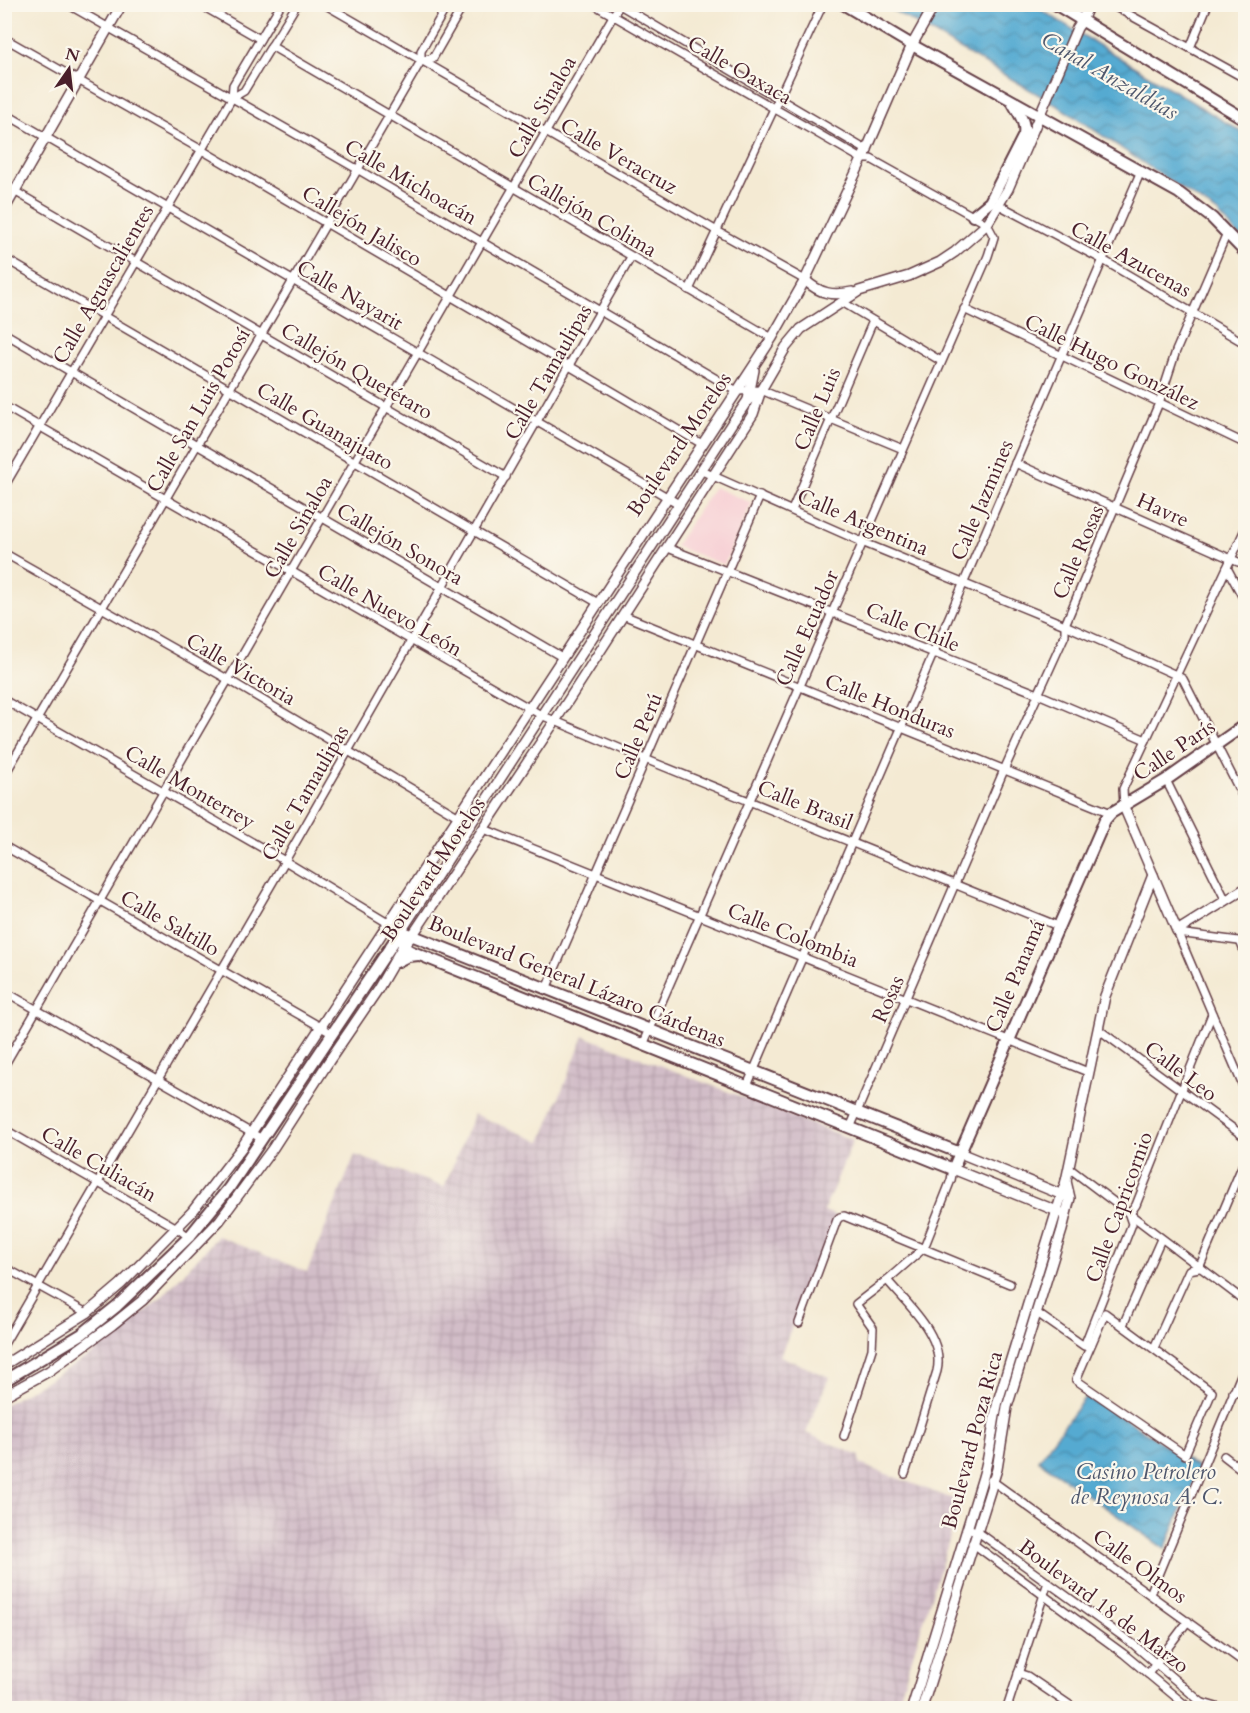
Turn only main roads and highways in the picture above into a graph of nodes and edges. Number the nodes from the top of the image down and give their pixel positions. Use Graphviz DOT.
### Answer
graph roads {
  1 [pos="122,4"];
  2 [pos="843,4"];
  3 [pos="935,4"];
  4 [pos="1055,4"];
  5 [pos="1089,4"];
  6 [pos="1080,25"];
  7 [pos="912,45"];
  8 [pos="1011,100"];
  9 [pos="1040,116"];
  10 [pos="1245,120"];
  11 [pos="4,210"];
  12 [pos="973,216"];
  13 [pos="1245,253"];
  14 [pos="805,280"];
  15 [pos="859,291"];
  16 [pos="755,364"];
  17 [pos="761,390"];
  18 [pos="749,395"];
  19 [pos="1245,724"];
  20 [pos="1124,807"];
  21 [pos="1153,875"];
  22 [pos="1245,888"];
  23 [pos="401,931"];
  24 [pos="412,936"];
  25 [pos="403,946"];
  26 [pos="420,955"];
  27 [pos="394,963"];
  28 [pos="544,989"];
  29 [pos="507,990"];
  30 [pos="319,1054"];
  31 [pos="329,1061"];
  32 [pos="960,1153"];
  33 [pos="952,1169"];
  34 [pos="1065,1197"];
  35 [pos="210,1212"];
  36 [pos="1061,1212"];
  37 [pos="220,1220"];
  38 [pos="134,1291"];
  39 [pos="143,1300"];
  40 [pos="4,1365"];
  41 [pos="4,1381"];
  42 [pos="4,1396"];
  43 [pos="988,1479"];
  44 [pos="912,1708"];
  45 [pos="922,1708"];
  1 -- 11 [label="main road"];
  2 -- 7 [label="main road"];
  3 -- 7 [label="main road, Boulevard Morelos"];
  4 -- 6 [label="main road"];
  5 -- 6 [label="main road, Boulevard Morelos"];
  6 -- 9 [label="main road, Boulevard Morelos"];
  6 -- 10 [label="main road"];
  7 -- 8 [label="main road"];
  7 -- 14 [label="main road, Boulevard Morelos"];
  8 -- 9 [label="main road"];
  8 -- 12 [label="main road"];
  9 -- 13 [label="main road"];
  9 -- 15 [label="main road, Boulevard Morelos"];
  14 -- 15 [label="main road"];
  14 -- 16 [label="main road, Boulevard Morelos"];
  15 -- 17 [label="main road, Boulevard Morelos"];
  16 -- 18 [label="main road, Boulevard Morelos"];
  16 -- 40 [label="main road, Boulevard Morelos"];
  17 -- 18 [label="main road, Boulevard Morelos"];
  17 -- 24 [label="main road, Boulevard Morelos"];
  18 -- 23 [label="main road, Boulevard Morelos"];
  19 -- 20 [label="main road, Calle París"];
  20 -- 21 [label="main road"];
  20 -- 32 [label="main road, Calle Panamá"];
  21 -- 22 [label="main road"];
  21 -- 34 [label="main road, Boulevard Poza Rica"];
  23 -- 24 [label="main road, Boulevard General Lázaro Cárdenas"];
  23 -- 25 [label="main road, Boulevard General Lázaro Cárdenas"];
  23 -- 30 [label="main road, Boulevard Morelos"];
  24 -- 25 [label="main road, Boulevard Morelos"];
  24 -- 28 [label="main road, Boulevard General Lázaro Cárdenas"];
  25 -- 26 [label="main road, Boulevard General Lázaro Cárdenas"];
  25 -- 27 [label="main road, Boulevard Morelos"];
  26 -- 27 [label="main road"];
  26 -- 29 [label="main road, Boulevard General Lázaro Cárdenas"];
  27 -- 31 [label="main road, Boulevard Morelos"];
  28 -- 29 [label="main road"];
  28 -- 32 [label="main road, Boulevard General Lázaro Cárdenas"];
  29 -- 33 [label="main road, Boulevard General Lázaro Cárdenas"];
  30 -- 31 [label="main road"];
  30 -- 35 [label="main road, Boulevard Morelos"];
  31 -- 37 [label="main road, Boulevard Morelos"];
  32 -- 33 [label="main road, Calle Panamá"];
  32 -- 34 [label="main road, Boulevard General Lázaro Cárdenas"];
  33 -- 36 [label="main road"];
  34 -- 36 [label="main road, Boulevard Poza Rica"];
  35 -- 37 [label="main road"];
  35 -- 38 [label="main road, Boulevard Morelos"];
  36 -- 43 [label="main road, Boulevard Poza Rica"];
  36 -- 43 [label="main road, Boulevard Poza Rica"];
  37 -- 39 [label="main road, Boulevard Morelos"];
  38 -- 39 [label="main road"];
  38 -- 41 [label="main road, Boulevard Morelos"];
  39 -- 42 [label="main road, Boulevard Morelos"];
  43 -- 44 [label="main road, Boulevard Poza Rica"];
  43 -- 45 [label="main road, Boulevard Poza Rica"];
}
